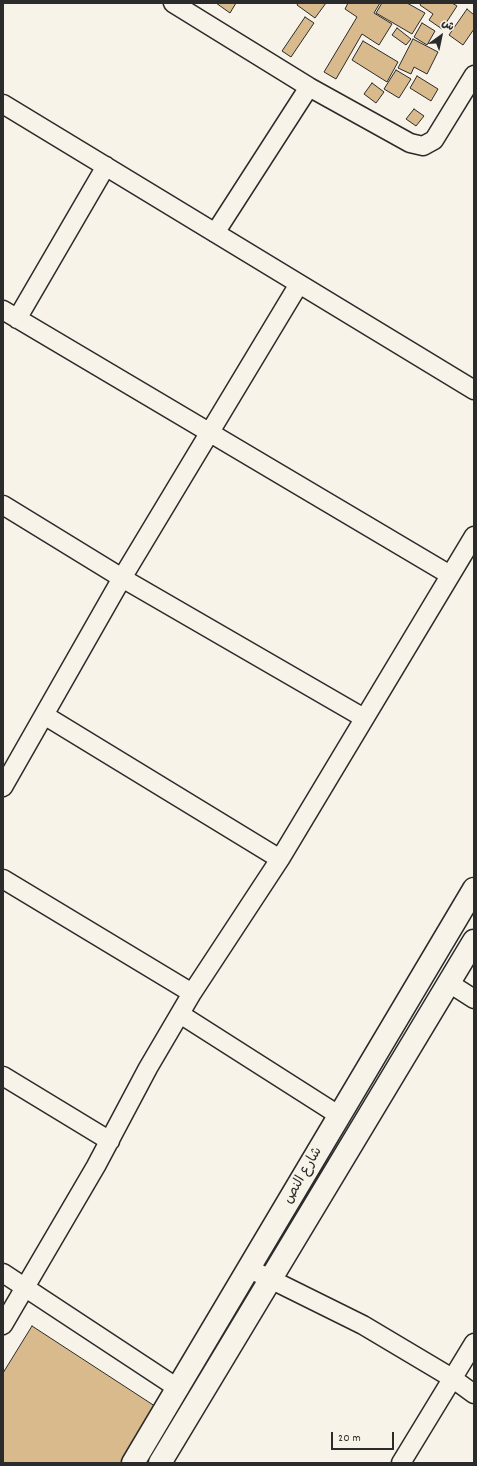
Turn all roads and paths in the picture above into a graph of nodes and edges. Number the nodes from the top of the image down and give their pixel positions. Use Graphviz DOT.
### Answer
graph roads {
  1 [pos="181,5"];
  2 [pos="474,75"];
  3 [pos="309,87"];
  4 [pos="3,104"];
  5 [pos="106,166"];
  6 [pos="215,233"];
  7 [pos="299,284"];
  8 [pos="10,315"];
  9 [pos="474,390"];
  10 [pos="209,434"];
  11 [pos="3,505"];
  12 [pos="474,536"];
  13 [pos="450,575"];
  14 [pos="122,578"];
  15 [pos="44,715"];
  16 [pos="364,718"];
  17 [pos="3,787"];
  18 [pos="280,859"];
  19 [pos="3,879"];
  20 [pos="474,889"];
  21 [pos="474,941"];
  22 [pos="449,983"];
  23 [pos="192,993"];
  24 [pos="474,999"];
  25 [pos="180,1014"];
  26 [pos="3,1076"];
  27 [pos="340,1116"];
  28 [pos="110,1141"];
  29 [pos="250,1269"];
  30 [pos="3,1274"];
  31 [pos="270,1279"];
  32 [pos="25,1288"];
  33 [pos="3,1325"];
  34 [pos="474,1343"];
  35 [pos="452,1378"];
  36 [pos="179,1389"];
  37 [pos="474,1394"];
  38 [pos="133,1463"];
  39 [pos="160,1463"];
  40 [pos="401,1463"];
  1 -- 3 [label="street"];
  2 -- 3 [label="street"];
  3 -- 6 [label="street"];
  4 -- 5 [label="street"];
  5 -- 6 [label="street"];
  5 -- 8 [label="street"];
  6 -- 7 [label="street"];
  7 -- 9 [label="street"];
  7 -- 10 [label="street"];
  8 -- 10 [label="street"];
  10 -- 13 [label="street"];
  10 -- 14 [label="street"];
  11 -- 14 [label="street"];
  12 -- 13 [label="street"];
  13 -- 16 [label="street"];
  14 -- 15 [label="street"];
  14 -- 16 [label="street"];
  15 -- 17 [label="street"];
  15 -- 18 [label="street"];
  16 -- 18 [label="street"];
  18 -- 23 [label="street"];
  19 -- 23 [label="street"];
  20 -- 27 [label="main road, شارع النص"];
  21 -- 22 [label="main road, شارع النص"];
  22 -- 24 [label="street"];
  22 -- 31 [label="main road, شارع النص"];
  23 -- 25 [label="street"];
  25 -- 27 [label="street"];
  25 -- 28 [label="street"];
  26 -- 28 [label="street"];
  27 -- 29 [label="main road, شارع النص"];
  28 -- 32 [label="street"];
  29 -- 31 [label="street"];
  29 -- 36 [label="main road, شارع النص"];
  30 -- 32 [label="street"];
  31 -- 35 [label="street"];
  31 -- 39 [label="main road, شارع النص"];
  32 -- 33 [label="street"];
  32 -- 36 [label="street"];
  34 -- 35 [label="street"];
  35 -- 37 [label="street"];
  35 -- 40 [label="street"];
  36 -- 38 [label="main road, شارع النص"];
}
